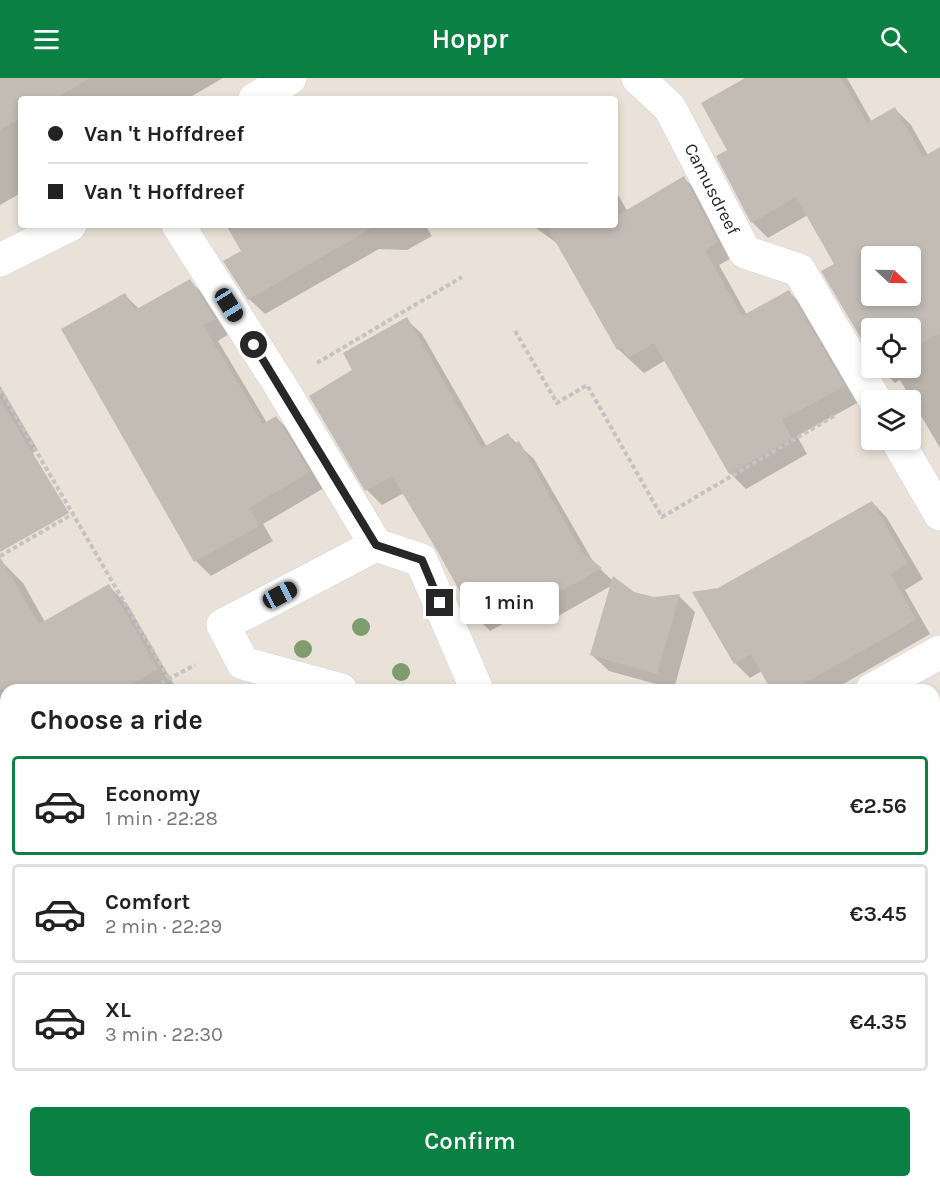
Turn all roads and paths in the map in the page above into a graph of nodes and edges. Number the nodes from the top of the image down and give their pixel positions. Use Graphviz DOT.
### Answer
graph roads {
  1 [pos="290,78"];
  2 [pos="638,78"];
  3 [pos="260,96"];
  4 [pos="64,228"];
  5 [pos="180,228"];
  6 [pos="0,260"];
  7 [pos="462,277"];
  8 [pos="515,331"];
  9 [pos="280,385"];
  10 [pos="0,389"];
  11 [pos="869,390"];
  12 [pos="861,404"];
  13 [pos="903,450"];
  14 [pos="73,514"];
  15 [pos="940,514"];
  16 [pos="376,545"];
  17 [pos="0,556"];
  18 [pos="233,645"];
  19 [pos="940,652"];
  20 [pos="169,679"];
  21 [pos="159,684"];
  22 [pos="319,684"];
  23 [pos="474,684"];
  24 [pos="883,684"];
  1 -- 3 [label="street"];
  2 -- 11 [label="street, Camusdreef"];
  4 -- 6 [label="street"];
  5 -- 9 [label="street"];
  7 -- 9 [label="path"];
  8 -- 12 [label="path"];
  9 -- 16 [label="street"];
  10 -- 14 [label="path"];
  13 -- 15 [label="street"];
  14 -- 17 [label="path"];
  14 -- 20 [label="path"];
  16 -- 18 [label="street"];
  16 -- 23 [label="street"];
  18 -- 20 [label="path"];
  18 -- 22 [label="street"];
  19 -- 24 [label="street"];
  20 -- 21 [label="path"];
}
